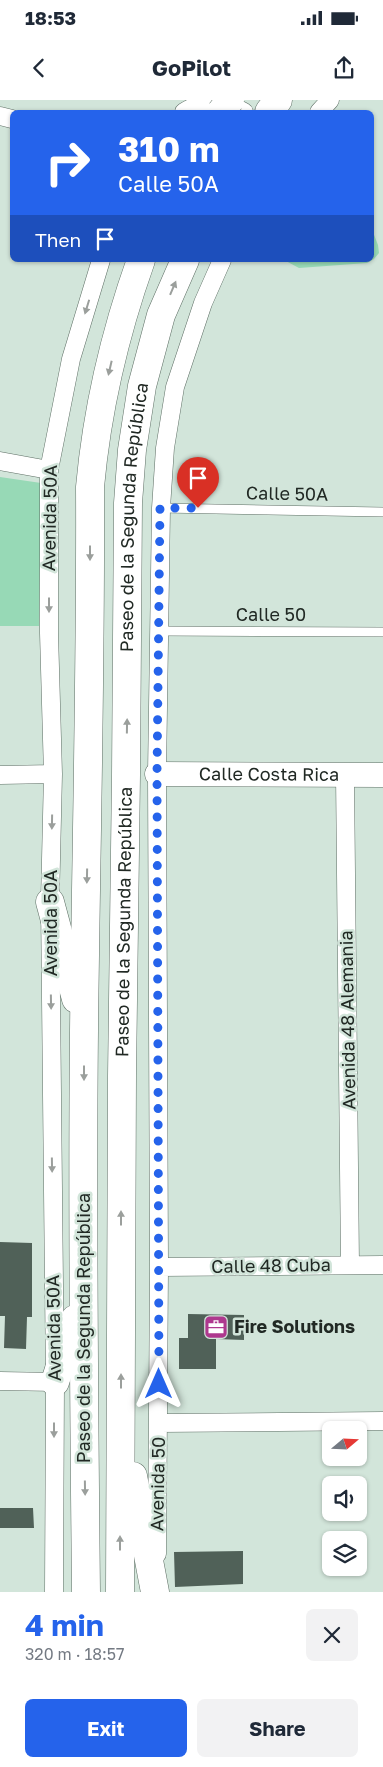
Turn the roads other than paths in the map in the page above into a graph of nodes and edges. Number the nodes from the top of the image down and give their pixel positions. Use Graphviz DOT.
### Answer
graph roads {
  1 [pos="330,100"];
  2 [pos="187,110"];
  3 [pos="240,110"];
  4 [pos="321,110"];
  5 [pos="100,262"];
  6 [pos="140,262"];
  7 [pos="184,262"];
  8 [pos="221,262"];
  9 [pos="0,461"];
  10 [pos="49,470"];
  11 [pos="160,508"];
  12 [pos="383,512"];
  13 [pos="158,631"];
  14 [pos="383,632"];
  15 [pos="0,774"];
  16 [pos="53,774"];
  17 [pos="157,774"];
  18 [pos="345,775"];
  19 [pos="383,775"];
  20 [pos="50,902"];
  21 [pos="84,1030"];
  22 [pos="350,1265"];
  23 [pos="383,1265"];
  24 [pos="159,1267"];
  25 [pos="82,1299"];
  26 [pos="0,1381"];
  27 [pos="54,1382"];
  28 [pos="121,1413"];
  29 [pos="383,1421"];
  30 [pos="159,1422"];
  31 [pos="54,1592"];
  32 [pos="86,1592"];
  33 [pos="120,1592"];
  34 [pos="156,1592"];
  1 -- 4 [label="street"];
  2 -- 3 [label="street"];
  5 -- 10 [label="street, Avenida 50A, one-way"];
  6 -- 21 [label="highway, Paseo de la Segunda República, one-way"];
  28 -- 7 [label="highway, Paseo de la Segunda República, one-way"];
  8 -- 11 [label="street, Avenida 50"];
  9 -- 10 [label="street"];
  10 -- 16 [label="street, Avenida 50A, one-way"];
  11 -- 12 [label="lane, Calle 50A"];
  11 -- 13 [label="street, Avenida 50"];
  13 -- 14 [label="lane, Calle 50"];
  13 -- 17 [label="street, Avenida 50"];
  15 -- 16 [label="street"];
  16 -- 20 [label="street, Avenida 50A, one-way"];
  17 -- 18 [label="main road, Calle Costa Rica"];
  17 -- 24 [label="street, Avenida 50"];
  18 -- 19 [label="main road, Calle Costa Rica"];
  18 -- 22 [label="street, Avenida 48 Alemania"];
  20 -- 21 [label="highway"];
  20 -- 27 [label="street, Avenida 50A, one-way"];
  21 -- 25 [label="highway, Paseo de la Segunda República, one-way"];
  22 -- 23 [label="street, Calle 48 Cuba"];
  22 -- 24 [label="street, Calle 48 Cuba"];
  24 -- 30 [label="street, Avenida 50"];
  25 -- 27 [label="highway"];
  25 -- 32 [label="highway, Paseo de la Segunda República, one-way"];
  26 -- 27 [label="street"];
  27 -- 31 [label="street, Avenida 50A, one-way"];
  33 -- 28 [label="highway, Paseo de la Segunda República, one-way"];
  28 -- 34 [label="highway"];
  29 -- 30 [label="street"];
  30 -- 34 [label="street, Avenida 50"];
}
